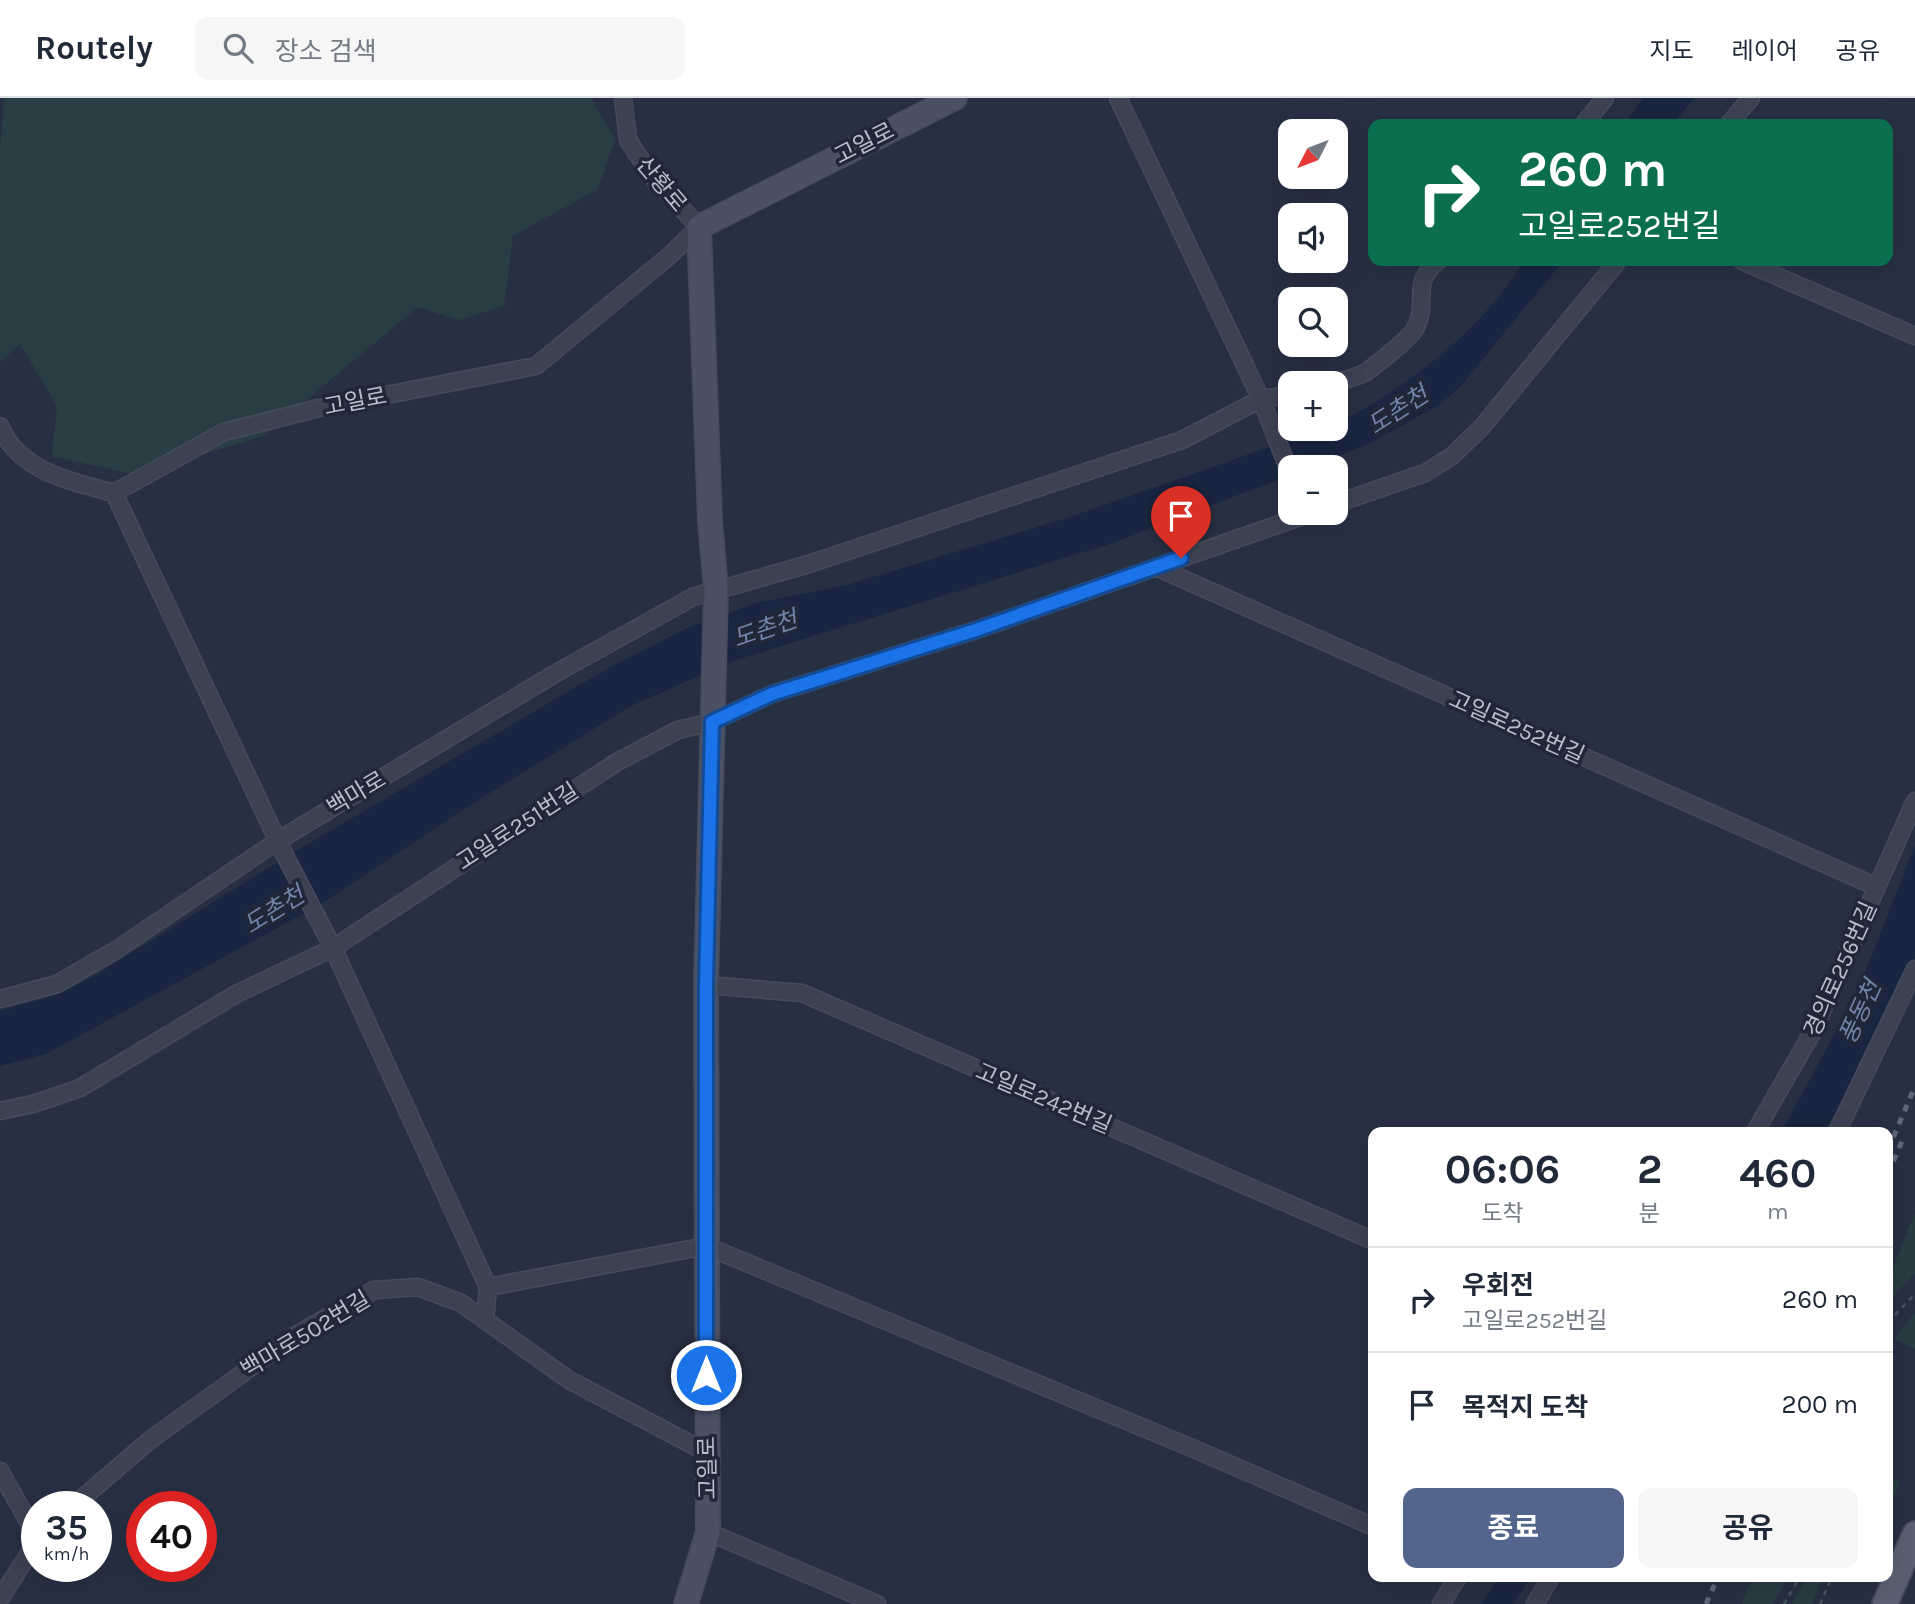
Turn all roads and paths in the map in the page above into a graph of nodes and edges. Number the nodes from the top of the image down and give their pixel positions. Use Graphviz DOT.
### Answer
graph roads {
  1 [pos="623,98"];
  2 [pos="954,98"];
  3 [pos="1118,98"];
  4 [pos="1605,98"];
  5 [pos="1751,98"];
  6 [pos="1588,119"];
  7 [pos="1733,119"];
  8 [pos="699,227"];
  9 [pos="1432,266"];
  10 [pos="1614,266"];
  11 [pos="1754,266"];
  12 [pos="1915,336"];
  13 [pos="1348,379"];
  14 [pos="1278,400"];
  15 [pos="1264,405"];
  16 [pos="0,426"];
  17 [pos="1283,455"];
  18 [pos="114,493"];
  19 [pos="1348,500"];
  20 [pos="1278,524"];
  21 [pos="1156,567"];
  22 [pos="716,598"];
  23 [pos="712,722"];
  24 [pos="1915,801"];
  25 [pos="280,844"];
  26 [pos="1877,887"];
  27 [pos="333,947"];
  28 [pos="1915,969"];
  29 [pos="706,985"];
  30 [pos="0,999"];
  31 [pos="0,1111"];
  32 [pos="1758,1127"];
  33 [pos="1839,1127"];
  34 [pos="1368,1238"];
  35 [pos="706,1246"];
  36 [pos="488,1287"];
  37 [pos="1915,1294"];
  38 [pos="1893,1317"];
  39 [pos="485,1320"];
  40 [pos="706,1452"];
  41 [pos="0,1471"];
  42 [pos="91,1491"];
  43 [pos="21,1510"];
  44 [pos="1368,1524"];
  45 [pos="708,1532"];
  46 [pos="1915,1534"];
  47 [pos="21,1565"];
  48 [pos="1915,1571"];
  49 [pos="1455,1582"];
  50 [pos="1548,1582"];
  51 [pos="1797,1582"];
  52 [pos="1830,1582"];
  53 [pos="0,1599"];
  54 [pos="1890,1603"];
  55 [pos="686,1604"];
  56 [pos="877,1604"];
  57 [pos="1441,1604"];
  58 [pos="1535,1604"];
  59 [pos="1784,1604"];
  60 [pos="1821,1604"];
  1 -- 8 [label="street, 산황로"];
  2 -- 8 [label="street, 고일로"];
  3 -- 15 [label="street"];
  4 -- 6 [label="street"];
  5 -- 7 [label="street"];
  8 -- 18 [label="street, 고일로"];
  8 -- 22 [label="street"];
  9 -- 13 [label="street"];
  10 -- 19 [label="street"];
  11 -- 12 [label="street"];
  14 -- 15 [label="street, 백마로"];
  15 -- 17 [label="street"];
  15 -- 22 [label="street, 백마로"];
  16 -- 18 [label="street"];
  18 -- 25 [label="street"];
  20 -- 21 [label="street"];
  21 -- 23 [label="street"];
  21 -- 26 [label="street, 고일로252번길"];
  22 -- 23 [label="street, 고일로"];
  22 -- 25 [label="street, 백마로"];
  23 -- 27 [label="street, 고일로251번길"];
  23 -- 29 [label="street, 고일로"];
  24 -- 26 [label="street, 경의로256번길"];
  25 -- 27 [label="street"];
  25 -- 30 [label="street, 백마로"];
  26 -- 32 [label="street, 경의로256번길"];
  27 -- 31 [label="street, 고일로251번길"];
  27 -- 36 [label="street"];
  28 -- 33 [label="street"];
  29 -- 34 [label="street, 고일로242번길"];
  29 -- 35 [label="street, 고일로"];
  35 -- 36 [label="street"];
  35 -- 40 [label="street, 고일로"];
  35 -- 44 [label="street"];
  36 -- 39 [label="street"];
  37 -- 38 [label="path"];
  39 -- 40 [label="street, 백마로502번길"];
  39 -- 42 [label="street, 백마로502번길"];
  40 -- 45 [label="street, 고일로"];
  41 -- 43 [label="street"];
  45 -- 55 [label="street, 고일로"];
  45 -- 56 [label="street"];
  46 -- 54 [label="main road"];
  47 -- 53 [label="street"];
  48 -- 54 [label="main road"];
  49 -- 57 [label="street"];
  50 -- 58 [label="street"];
  51 -- 59 [label="path"];
  52 -- 60 [label="path"];
}
